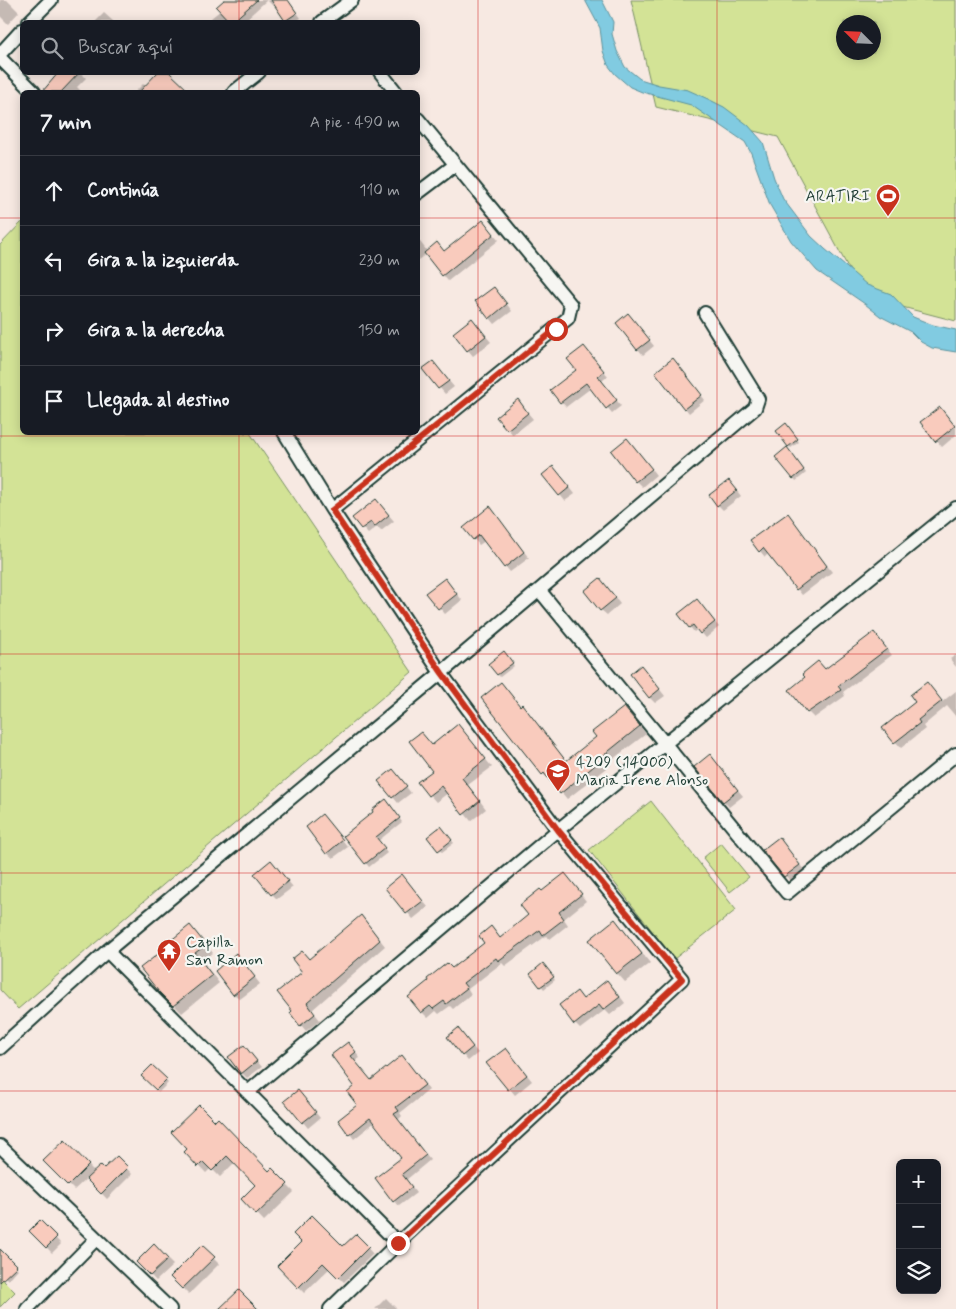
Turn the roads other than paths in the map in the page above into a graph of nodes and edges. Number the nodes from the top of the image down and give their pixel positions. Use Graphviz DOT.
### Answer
graph roads {
  1 [pos="50,0"];
  2 [pos="352,0"];
  3 [pos="336,18"];
  4 [pos="31,20"];
  5 [pos="20,32"];
  6 [pos="0,54"];
  7 [pos="0,58"];
  8 [pos="255,75"];
  9 [pos="382,75"];
  10 [pos="32,90"];
  11 [pos="236,90"];
  12 [pos="394,90"];
  13 [pos="420,122"];
  14 [pos="454,165"];
  15 [pos="420,191"];
  16 [pos="705,313"];
  17 [pos="286,435"];
  18 [pos="956,508"];
  19 [pos="332,510"];
  20 [pos="540,591"];
  21 [pos="442,673"];
  22 [pos="664,744"];
  23 [pos="956,754"];
  24 [pos="558,830"];
  25 [pos="107,951"];
  26 [pos="0,1048"];
  27 [pos="248,1092"];
  28 [pos="0,1146"];
  29 [pos="96,1239"];
  30 [pos="398,1243"];
  31 [pos="28,1309"];
  32 [pos="170,1309"];
  33 [pos="330,1309"];
  1 -- 4 [label="street"];
  2 -- 3 [label="street"];
  5 -- 6 [label="street"];
  7 -- 10 [label="street"];
  8 -- 11 [label="street"];
  9 -- 12 [label="street"];
  13 -- 14 [label="street"];
  14 -- 15 [label="street"];
  14 -- 19 [label="street"];
  16 -- 20 [label="street"];
  17 -- 19 [label="street"];
  18 -- 22 [label="street"];
  19 -- 21 [label="street"];
  20 -- 21 [label="street"];
  20 -- 22 [label="street"];
  21 -- 24 [label="street"];
  21 -- 25 [label="street"];
  22 -- 23 [label="street"];
  22 -- 24 [label="street"];
  24 -- 27 [label="street"];
  24 -- 30 [label="street"];
  25 -- 26 [label="street"];
  25 -- 27 [label="street"];
  27 -- 30 [label="street"];
  28 -- 29 [label="street"];
  29 -- 31 [label="street"];
  29 -- 32 [label="street"];
  30 -- 33 [label="street"];
}
